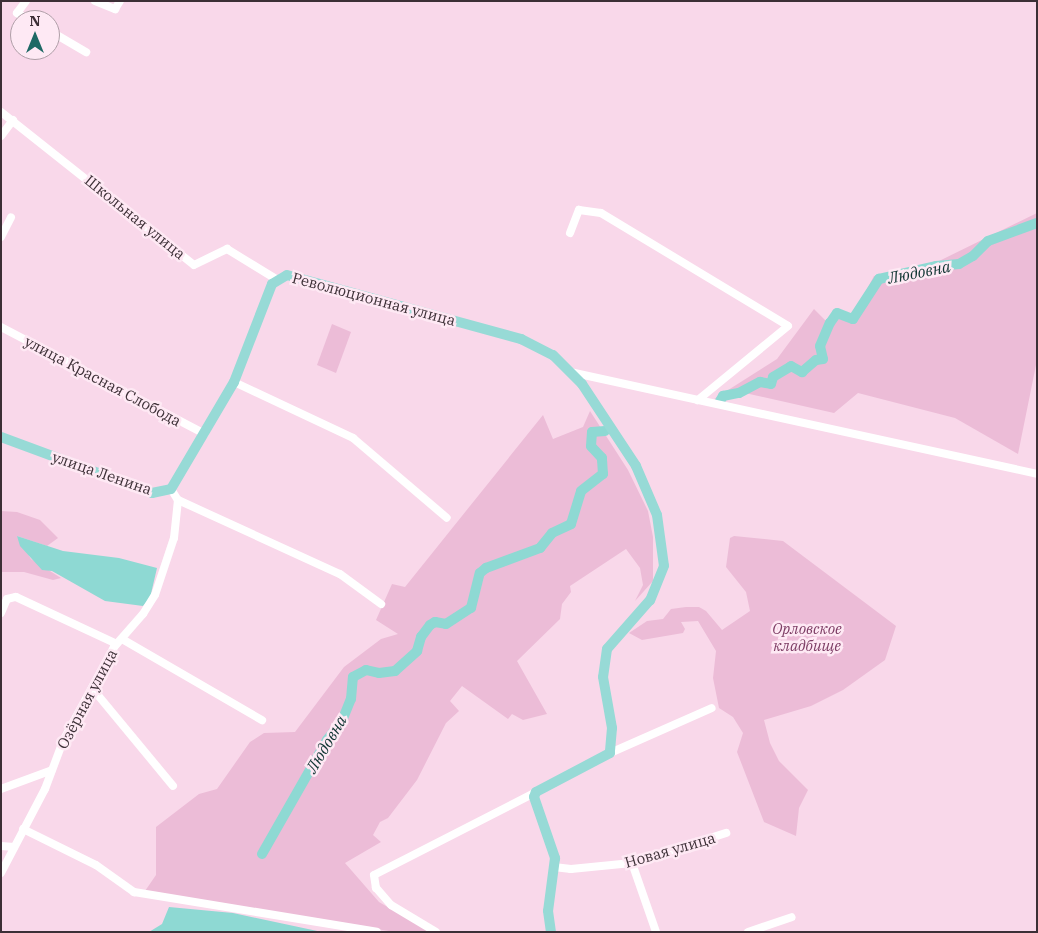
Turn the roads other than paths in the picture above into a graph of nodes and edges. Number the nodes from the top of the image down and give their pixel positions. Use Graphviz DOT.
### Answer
graph roads {
  1 [pos="95,1"];
  2 [pos="120,1"];
  3 [pos="60,37"];
  4 [pos="86,52"];
  5 [pos="1,112"];
  6 [pos="13,120"];
  7 [pos="1,136"];
  8 [pos="11,217"];
  9 [pos="570,233"];
  10 [pos="1,237"];
  11 [pos="276,279"];
  12 [pos="1,327"];
  13 [pos="570,372"];
  14 [pos="234,382"];
  15 [pos="698,400"];
  16 [pos="205,434"];
  17 [pos="1,437"];
  18 [pos="1037,474"];
  19 [pos="171,489"];
  20 [pos="178,500"];
  21 [pos="447,518"];
  22 [pos="380,604"];
  23 [pos="1,613"];
  24 [pos="119,642"];
  25 [pos="92,688"];
  26 [pos="712,708"];
  27 [pos="262,720"];
  28 [pos="610,753"];
  29 [pos="52,770"];
  30 [pos="173,786"];
  31 [pos="1,789"];
  32 [pos="536,792"];
  33 [pos="23,829"];
  34 [pos="726,833"];
  35 [pos="1,846"];
  36 [pos="14,847"];
  37 [pos="632,863"];
  38 [pos="554,866"];
  39 [pos="1,873"];
  40 [pos="792,917"];
  41 [pos="377,932"];
  42 [pos="436,932"];
  43 [pos="551,932"];
  44 [pos="656,932"];
  45 [pos="748,932"];
  1 -- 2 [label="street"];
  3 -- 4 [label="street"];
  5 -- 6 [label="street, Школьная улица"];
  6 -- 7 [label="street"];
  6 -- 11 [label="street, Школьная улица"];
  8 -- 10 [label="street"];
  9 -- 15 [label="street"];
  11 -- 13 [label="main road, Революционная улица"];
  11 -- 14 [label="main road, Революционная улица"];
  12 -- 16 [label="street, улица Красная Слобода"];
  13 -- 15 [label="street"];
  13 -- 28 [label="main road, Революционная улица"];
  14 -- 16 [label="main road, улица Ленина"];
  14 -- 21 [label="street"];
  15 -- 18 [label="street"];
  16 -- 19 [label="main road, улица Ленина"];
  17 -- 19 [label="main road, улица Ленина"];
  19 -- 20 [label="street"];
  20 -- 22 [label="street"];
  20 -- 24 [label="street, Озёрная улица"];
  23 -- 24 [label="street"];
  24 -- 25 [label="street, Озёрная улица"];
  24 -- 27 [label="street"];
  25 -- 29 [label="street, Озёрная улица"];
  25 -- 30 [label="street"];
  26 -- 28 [label="street"];
  28 -- 32 [label="main road"];
  29 -- 31 [label="street"];
  29 -- 33 [label="street, Озёрная улица"];
  32 -- 38 [label="main road"];
  32 -- 42 [label="street"];
  33 -- 36 [label="street, Озёрная улица"];
  33 -- 41 [label="street"];
  34 -- 37 [label="street, Новая улица"];
  35 -- 36 [label="street"];
  36 -- 39 [label="street, Озёрная улица"];
  37 -- 38 [label="street, Новая улица"];
  37 -- 44 [label="street"];
  38 -- 43 [label="main road"];
  40 -- 45 [label="street"];
}
